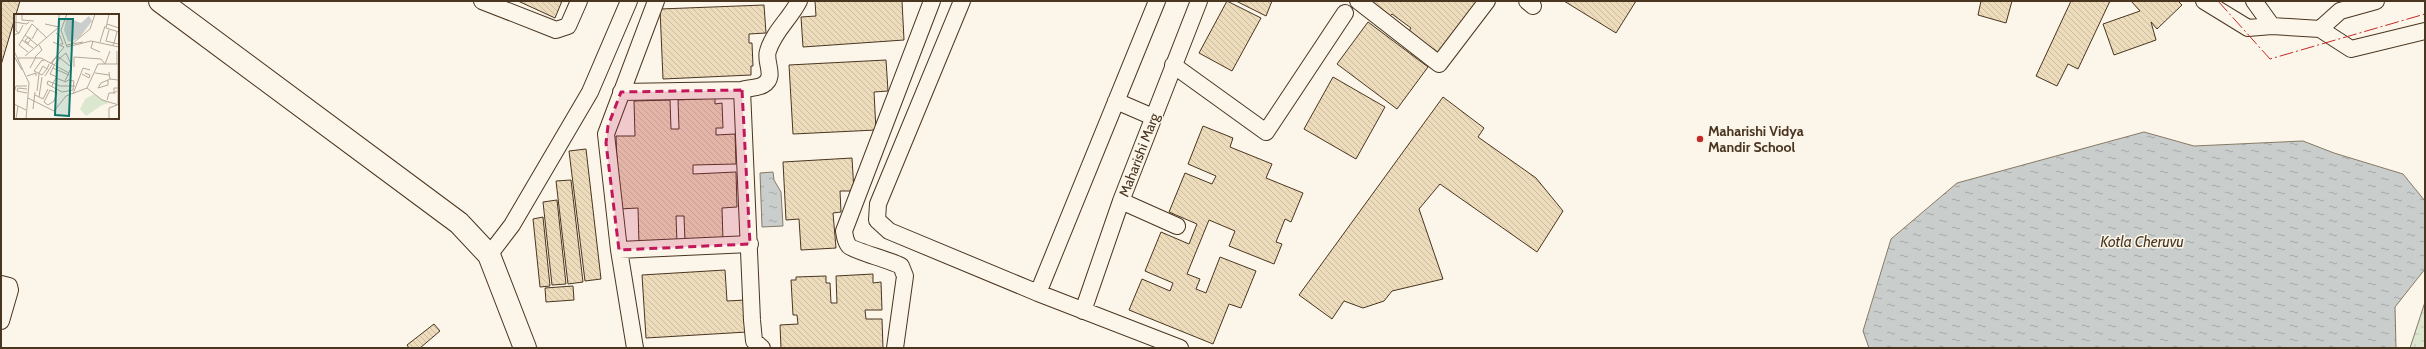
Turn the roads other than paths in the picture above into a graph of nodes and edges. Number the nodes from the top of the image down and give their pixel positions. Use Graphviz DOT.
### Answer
graph roads {
  1 [pos="160,1"];
  2 [pos="482,1"];
  3 [pos="579,1"];
  4 [pos="629,1"];
  5 [pos="656,1"];
  6 [pos="799,1"];
  7 [pos="932,1"];
  8 [pos="962,1"];
  9 [pos="1157,1"];
  10 [pos="1199,1"];
  11 [pos="1358,1"];
  12 [pos="1487,1"];
  13 [pos="2254,1"];
  14 [pos="2376,1"];
  15 [pos="2212,3"];
  16 [pos="1345,13"];
  17 [pos="2272,26"];
  18 [pos="2320,29"];
  19 [pos="2425,32"];
  20 [pos="1173,65"];
  21 [pos="742,90"];
  22 [pos="621,92"];
  23 [pos="1116,101"];
  24 [pos="1153,117"];
  25 [pos="1121,201"];
  26 [pos="1177,226"];
  27 [pos="750,244"];
  28 [pos="619,250"];
  29 [pos="489,255"];
  30 [pos="1,284"];
  31 [pos="1038,293"];
  32 [pos="1083,311"];
  33 [pos="1,321"];
  34 [pos="525,348"];
  35 [pos="635,348"];
  36 [pos="762,348"];
  37 [pos="895,348"];
  38 [pos="1180,348"];
  1 -- 29 [label="street"];
  2 -- 3 [label="street"];
  4 -- 29 [label="street"];
  5 -- 22 [label="street"];
  6 -- 21 [label="street"];
  7 -- 37 [label="street"];
  8 -- 31 [label="street"];
  9 -- 23 [label="street"];
  10 -- 20 [label="street, Maharishi Marg"];
  11 -- 12 [label="street"];
  13 -- 17 [label="street"];
  14 -- 18 [label="street"];
  15 -- 17 [label="street"];
  16 -- 20 [label="street"];
  17 -- 18 [label="street"];
  18 -- 19 [label="street"];
  20 -- 24 [label="street, Maharishi Marg"];
  21 -- 22 [label="street"];
  21 -- 27 [label="street"];
  22 -- 28 [label="street"];
  23 -- 24 [label="street"];
  23 -- 31 [label="street"];
  24 -- 25 [label="street, Maharishi Marg"];
  25 -- 26 [label="street"];
  25 -- 32 [label="street, Maharishi Marg"];
  27 -- 28 [label="street"];
  27 -- 36 [label="street"];
  28 -- 35 [label="street"];
  29 -- 34 [label="street"];
  30 -- 33 [label="street"];
  31 -- 32 [label="street"];
  32 -- 38 [label="street"];
}
